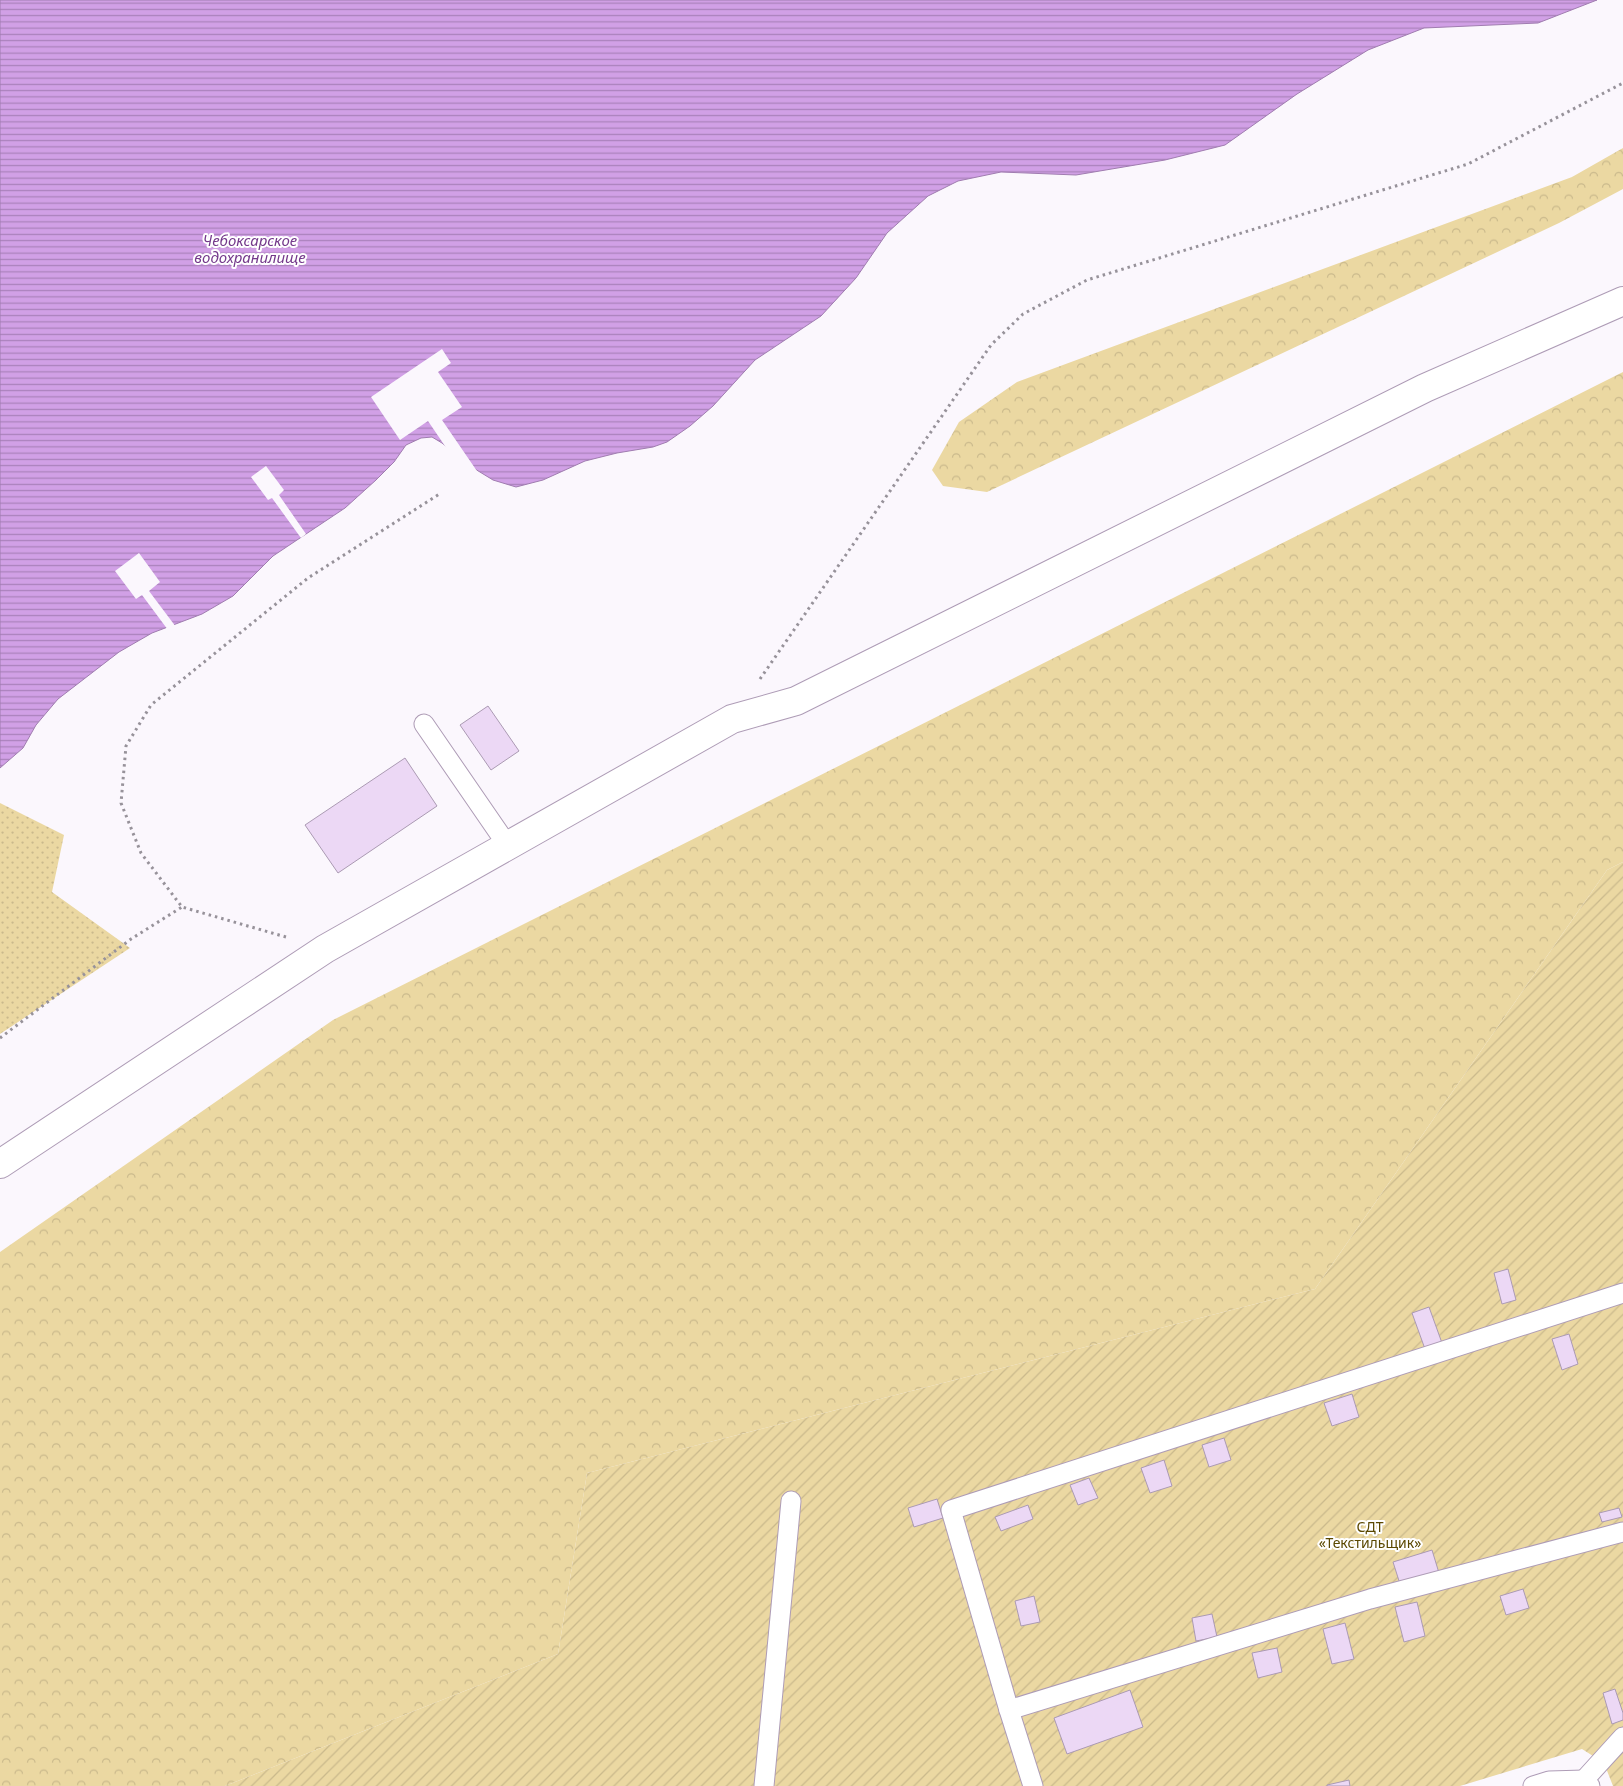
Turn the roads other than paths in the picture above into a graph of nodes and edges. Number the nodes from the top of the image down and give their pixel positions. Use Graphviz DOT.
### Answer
graph roads {
  1 [pos="1623,301"];
  2 [pos="424,724"];
  3 [pos="508,846"];
  4 [pos="0,1164"];
  5 [pos="1623,1293"];
  6 [pos="791,1501"];
  7 [pos="1623,1532"];
  8 [pos="1009,1710"];
  9 [pos="1623,1737"];
  10 [pos="1587,1783"];
  11 [pos="764,1786"];
  12 [pos="1033,1786"];
  13 [pos="1533,1786"];
  1 -- 3 [label="street"];
  2 -- 3 [label="lane"];
  3 -- 4 [label="street"];
  5 -- 8 [label="lane"];
  6 -- 11 [label="lane"];
  7 -- 8 [label="lane"];
  8 -- 12 [label="lane"];
  9 -- 10 [label="lane"];
  10 -- 13 [label="lane"];
}
